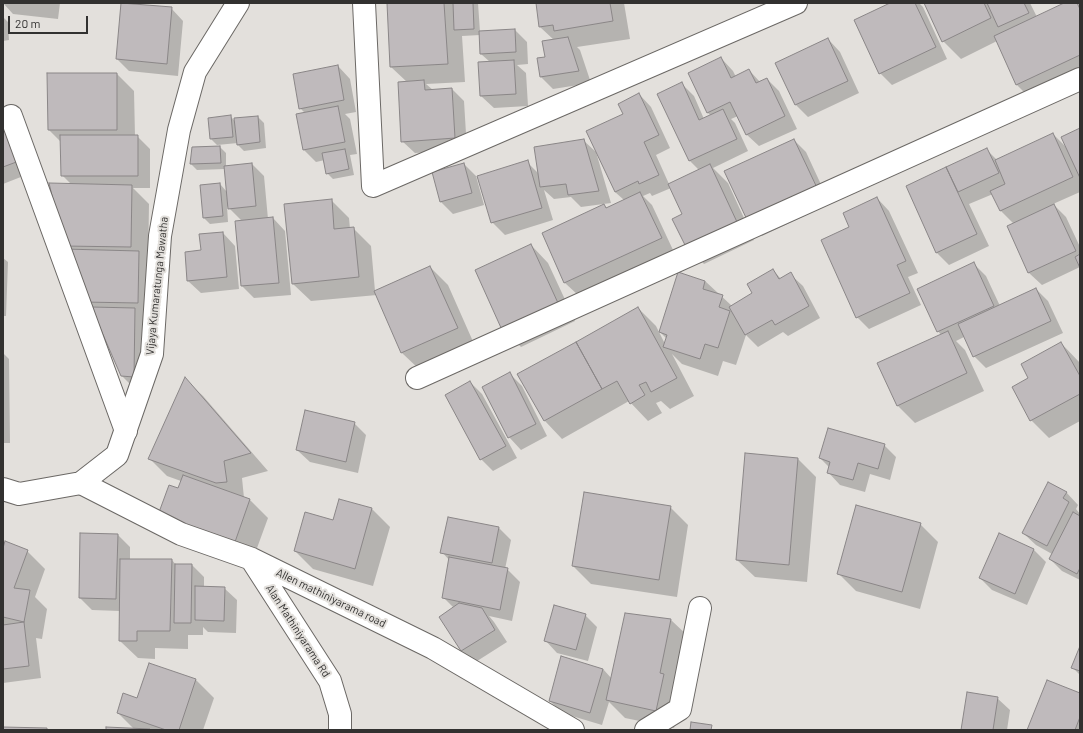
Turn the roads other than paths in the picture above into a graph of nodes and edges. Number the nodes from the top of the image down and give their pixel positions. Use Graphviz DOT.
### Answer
graph roads {
  1 [pos="238,3"];
  2 [pos="364,3"];
  3 [pos="796,3"];
  4 [pos="1080,79"];
  5 [pos="11,116"];
  6 [pos="417,378"];
  7 [pos="126,431"];
  8 [pos="81,483"];
  9 [pos="3,489"];
  10 [pos="252,559"];
  11 [pos="700,608"];
  12 [pos="340,730"];
  13 [pos="572,730"];
  14 [pos="646,730"];
  1 -- 7 [label="street, Vijaya Kumaratunga Mawatha"];
  2 -- 3 [label="street"];
  4 -- 6 [label="street"];
  5 -- 7 [label="street"];
  7 -- 8 [label="street, Vijaya Kumaratunga Mawatha"];
  8 -- 9 [label="street, Vijaya Kumaratunga Mawatha"];
  8 -- 10 [label="street, Allen mathiniyarama road"];
  10 -- 12 [label="street, Alan Mathiniyarama Rd"];
  10 -- 13 [label="street, Allen mathiniyarama road"];
  11 -- 14 [label="street"];
}
